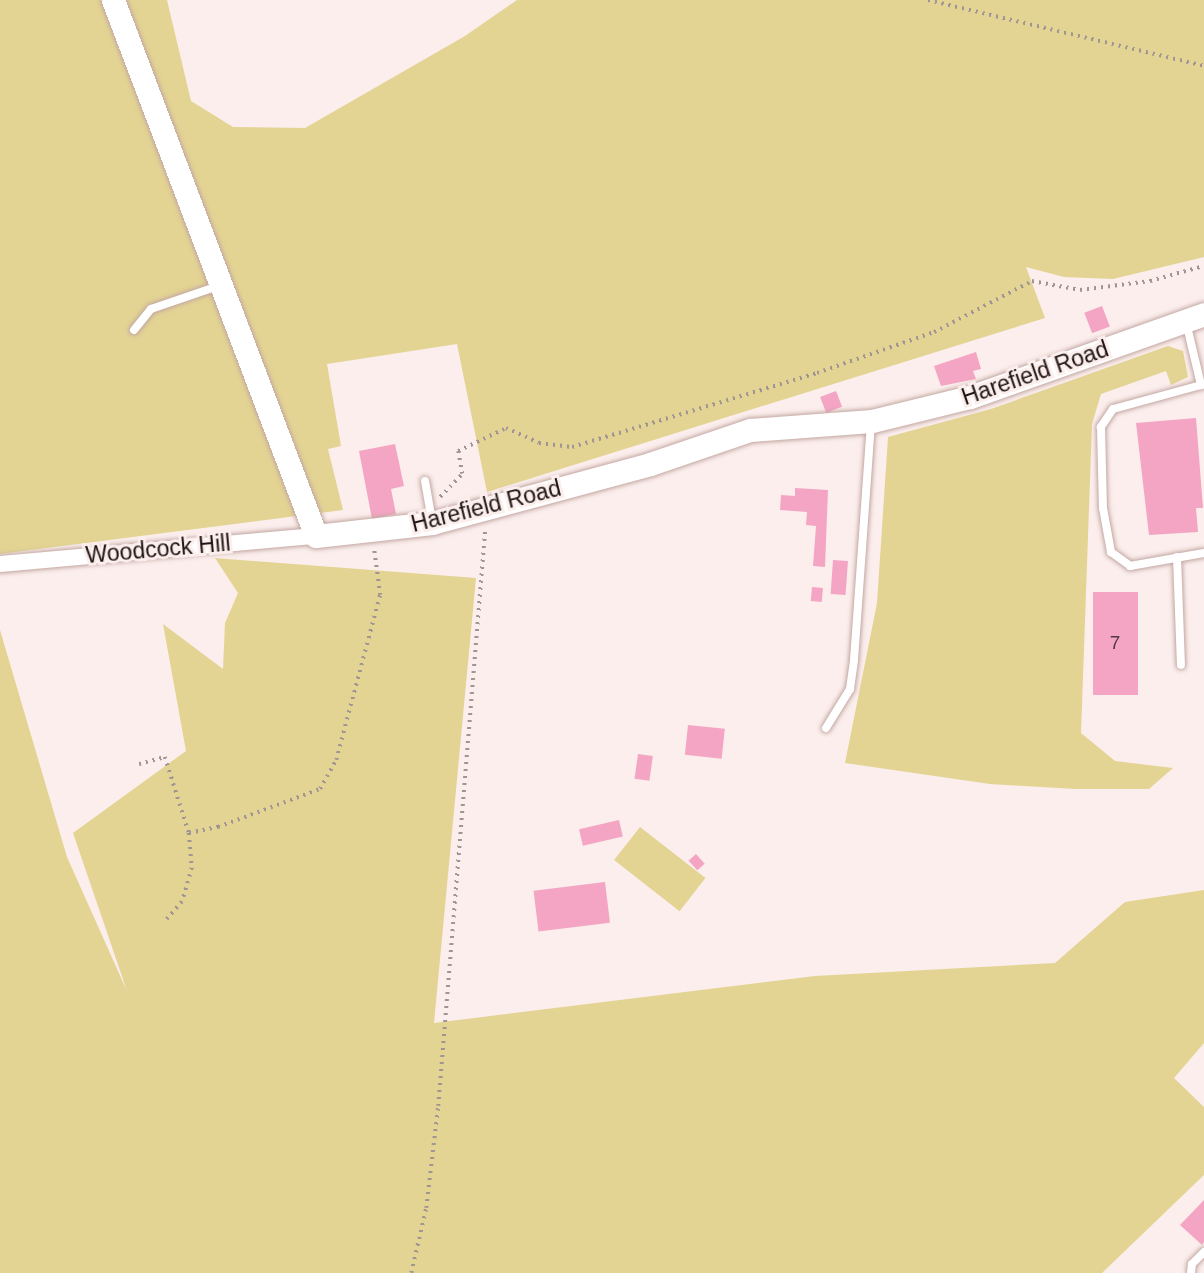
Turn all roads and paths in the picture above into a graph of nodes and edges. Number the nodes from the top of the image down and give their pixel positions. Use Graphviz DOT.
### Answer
graph roads {
  1 [pos="113,0"];
  2 [pos="928,0"];
  3 [pos="1204,66"];
  4 [pos="1204,266"];
  5 [pos="221,285"];
  6 [pos="1195,317"];
  7 [pos="134,330"];
  8 [pos="1203,385"];
  9 [pos="872,421"];
  10 [pos="425,481"];
  11 [pos="472,510"];
  12 [pos="432,515"];
  13 [pos="372,530"];
  14 [pos="316,536"];
  15 [pos="1204,553"];
  16 [pos="1177,557"];
  17 [pos="0,564"];
  18 [pos="1181,665"];
  19 [pos="826,728"];
  20 [pos="139,764"];
  21 [pos="188,832"];
  22 [pos="167,919"];
  23 [pos="1204,1252"];
  24 [pos="411,1273"];
  25 [pos="1191,1273"];
  1 -- 5 [label="street"];
  2 -- 3 [label="path"];
  4 -- 12 [label="path"];
  5 -- 7 [label="lane"];
  5 -- 14 [label="street"];
  6 -- 8 [label="lane"];
  6 -- 9 [label="street, Harefield Road"];
  8 -- 16 [label="lane"];
  9 -- 11 [label="street, Harefield Road"];
  9 -- 19 [label="lane"];
  10 -- 12 [label="lane"];
  11 -- 12 [label="street, Harefield Road"];
  11 -- 24 [label="path"];
  12 -- 13 [label="street, Harefield Road"];
  13 -- 14 [label="street, Harefield Road"];
  13 -- 21 [label="path"];
  14 -- 17 [label="street, Woodcock Hill"];
  15 -- 16 [label="lane"];
  16 -- 18 [label="lane"];
  20 -- 21 [label="path"];
  21 -- 22 [label="path"];
  23 -- 25 [label="lane"];
}
